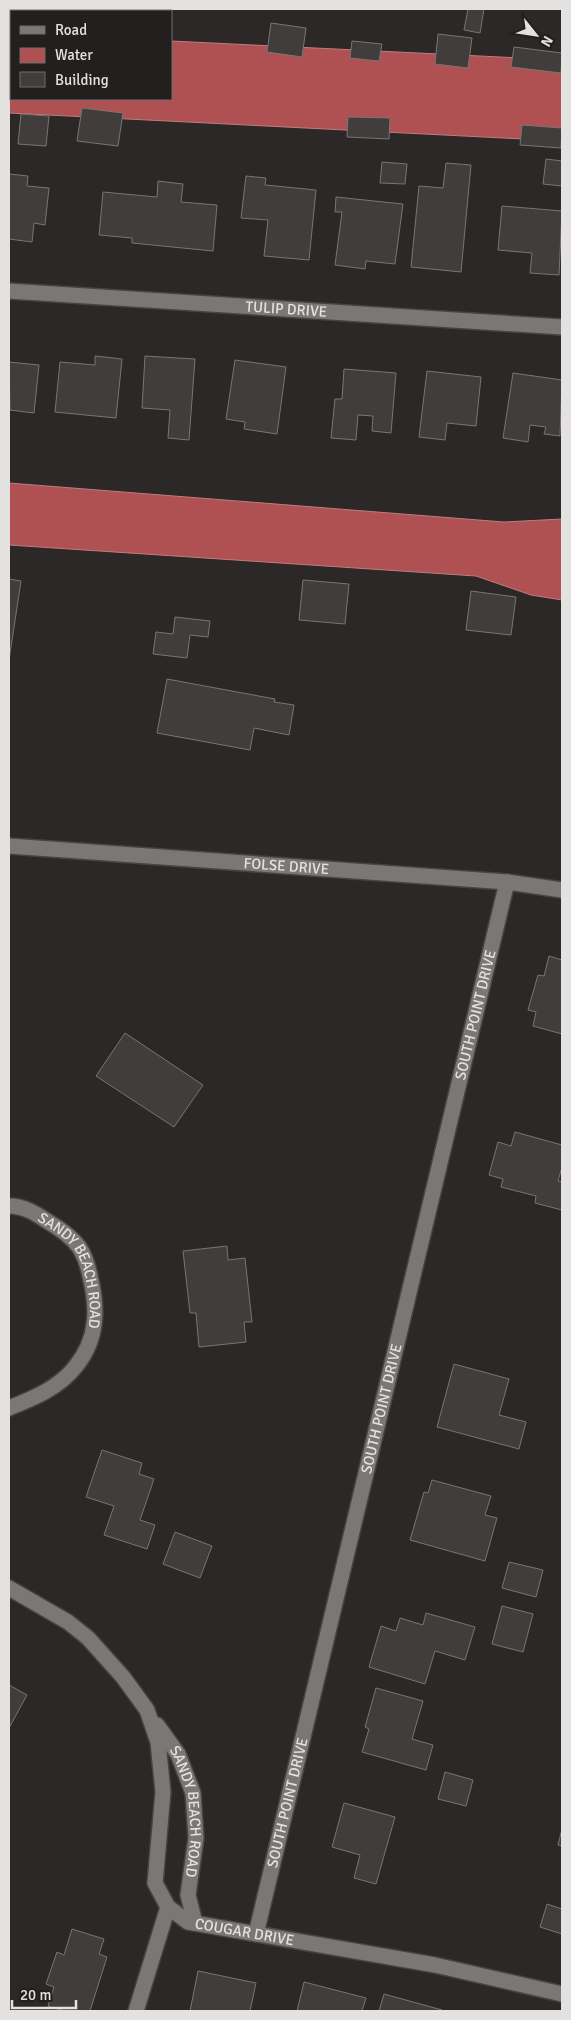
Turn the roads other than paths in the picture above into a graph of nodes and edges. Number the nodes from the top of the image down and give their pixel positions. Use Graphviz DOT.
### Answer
graph roads {
  1 [pos="9,291"];
  2 [pos="562,327"];
  3 [pos="9,846"];
  4 [pos="507,882"];
  5 [pos="562,890"];
  6 [pos="9,1206"];
  7 [pos="9,1408"];
  8 [pos="9,1588"];
  9 [pos="146,1710"];
  10 [pos="168,1907"];
  11 [pos="195,1923"];
  12 [pos="256,1934"];
  13 [pos="562,1994"];
  14 [pos="136,2011"];
  1 -- 2 [label="street, TULIP DRIVE"];
  3 -- 4 [label="street, FOLSE DRIVE"];
  4 -- 5 [label="street, FOLSE DRIVE"];
  4 -- 12 [label="street, SOUTH POINT DRIVE"];
  6 -- 7 [label="street, SANDY BEACH ROAD"];
  8 -- 9 [label="street, COUGAR DRIVE"];
  9 -- 10 [label="street, COUGAR DRIVE"];
  9 -- 11 [label="street, SANDY BEACH ROAD"];
  10 -- 11 [label="street, COUGAR DRIVE"];
  10 -- 14 [label="street"];
  11 -- 12 [label="street, COUGAR DRIVE"];
  12 -- 13 [label="street, COUGAR DRIVE"];
}
